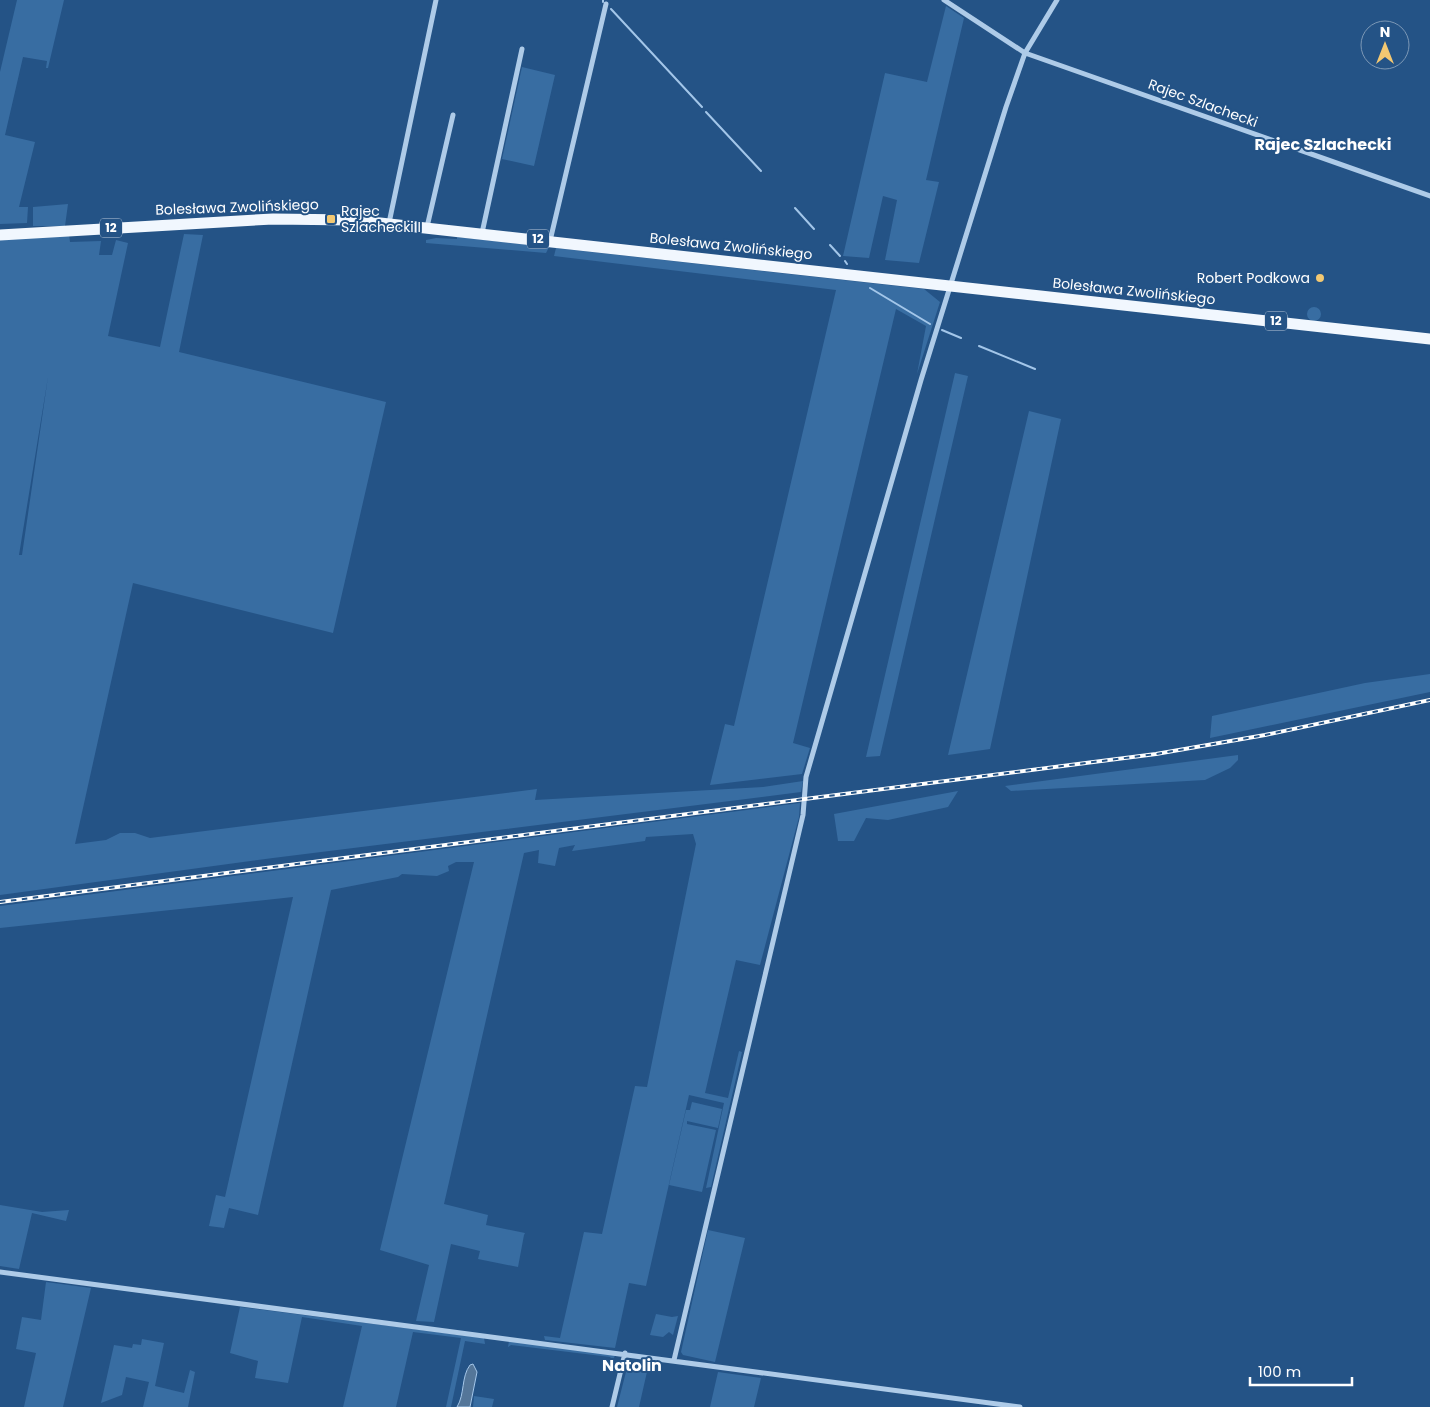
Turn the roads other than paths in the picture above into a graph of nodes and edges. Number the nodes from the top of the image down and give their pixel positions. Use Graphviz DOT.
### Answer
graph roads {
  1 [pos="436,0"];
  2 [pos="944,0"];
  3 [pos="1057,0"];
  4 [pos="606,4"];
  5 [pos="522,49"];
  6 [pos="1025,53"];
  7 [pos="453,116"];
  8 [pos="1430,196"];
  9 [pos="388,223"];
  10 [pos="427,227"];
  11 [pos="0,233"];
  12 [pos="482,233"];
  13 [pos="550,241"];
  14 [pos="950,285"];
  15 [pos="1430,338"];
  16 [pos="0,1272"];
  17 [pos="625,1353"];
  18 [pos="674,1360"];
  19 [pos="612,1407"];
  20 [pos="1020,1407"];
  1 -- 9 [label="street"];
  2 -- 6 [label="street, Rajec Szlachecki"];
  3 -- 6 [label="street"];
  4 -- 13 [label="street"];
  5 -- 12 [label="street"];
  6 -- 8 [label="street, Rajec Szlachecki"];
  6 -- 14 [label="street"];
  7 -- 10 [label="street"];
  9 -- 10 [label="main road, Bolesława Zwolińskiego / 12"];
  9 -- 11 [label="main road, Bolesława Zwolińskiego / 12"];
  10 -- 12 [label="main road, Bolesława Zwolińskiego / 12"];
  12 -- 13 [label="main road, Bolesława Zwolińskiego / 12"];
  13 -- 14 [label="main road, Bolesława Zwolińskiego / 12"];
  14 -- 15 [label="main road, Bolesława Zwolińskiego / 12"];
  14 -- 18 [label="street"];
  16 -- 17 [label="street"];
  17 -- 18 [label="street"];
  17 -- 19 [label="street"];
  18 -- 20 [label="street"];
}
